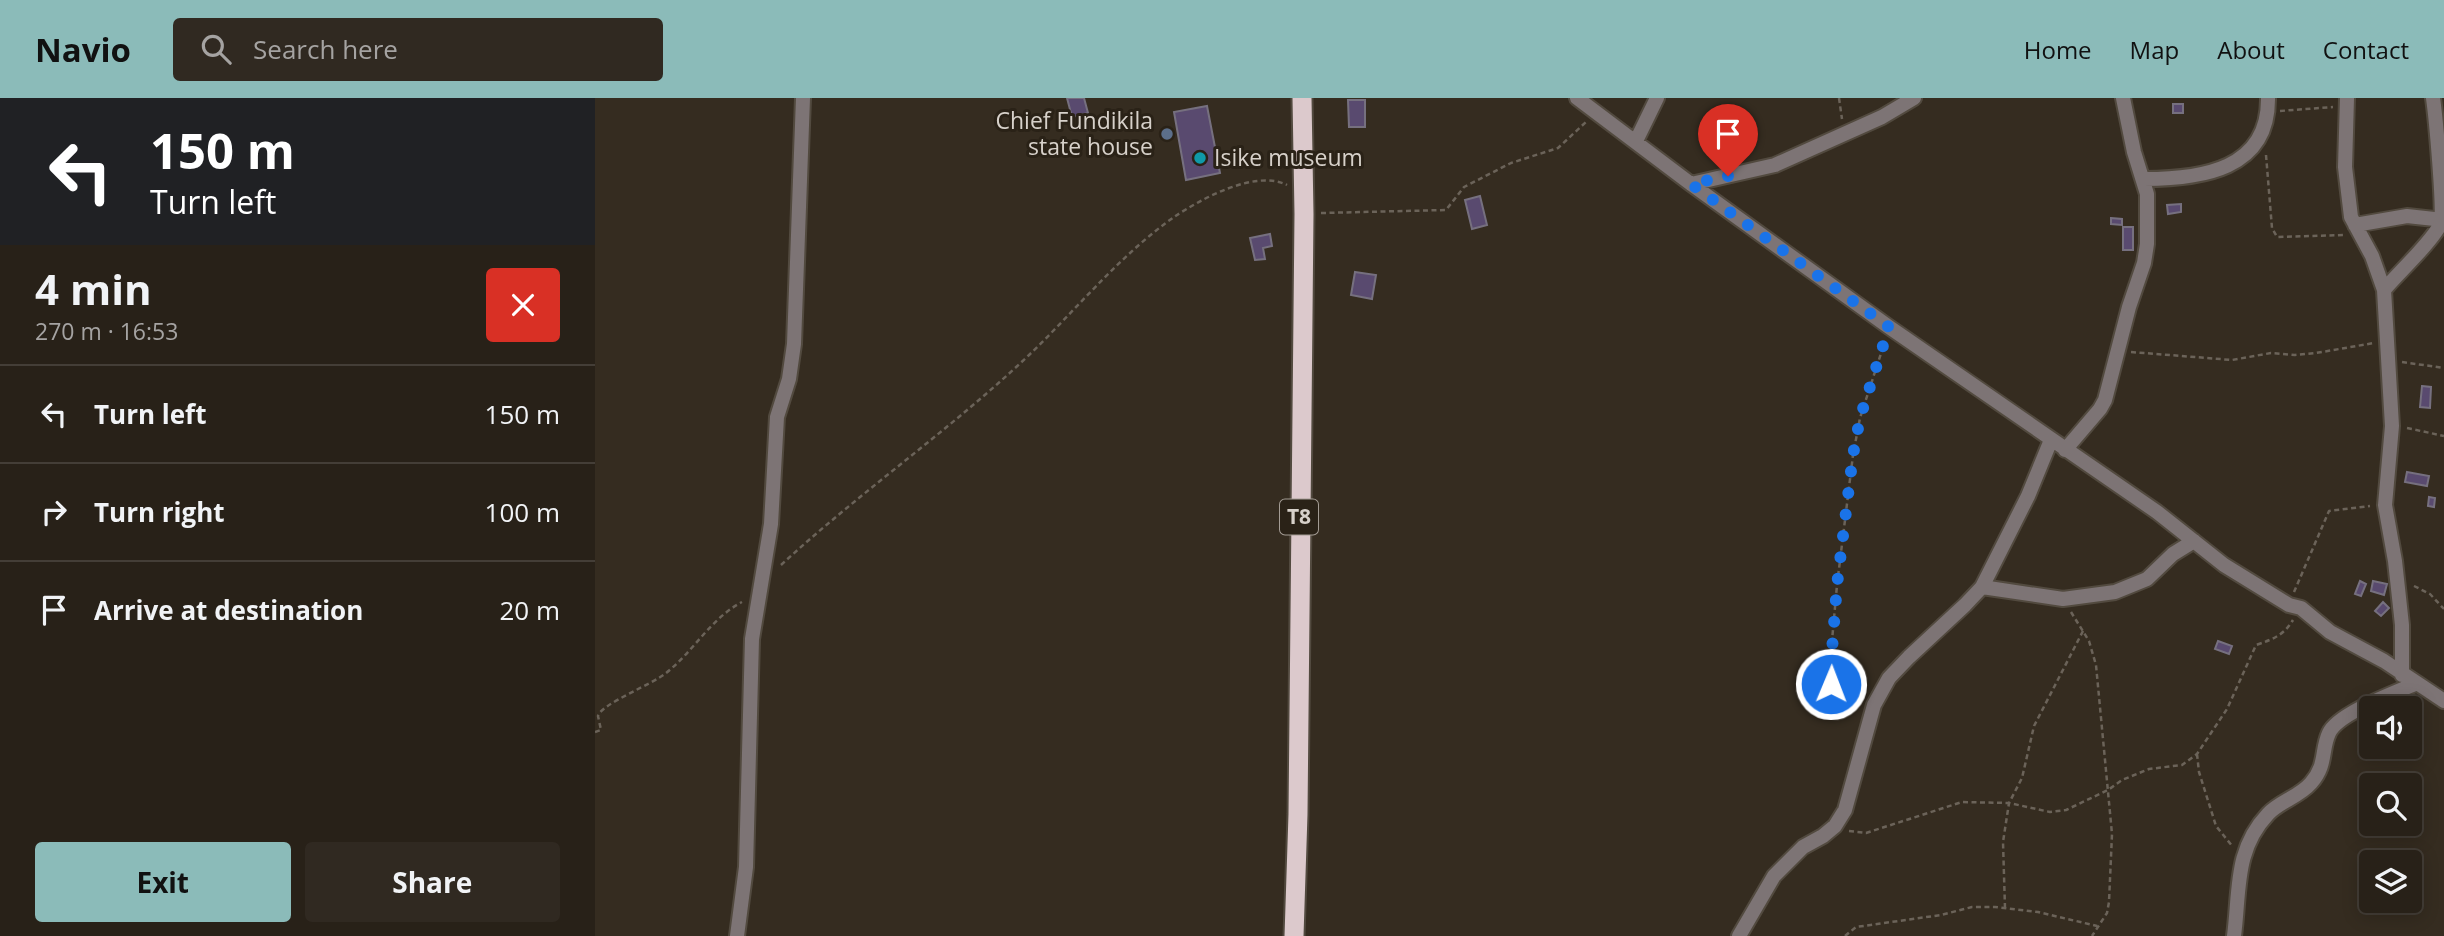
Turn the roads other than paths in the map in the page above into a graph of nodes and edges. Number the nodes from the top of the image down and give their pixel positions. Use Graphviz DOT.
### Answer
graph roads {
  1 [pos="803,98"];
  2 [pos="1303,98"];
  3 [pos="1577,98"];
  4 [pos="1657,98"];
  5 [pos="1914,98"];
  6 [pos="2123,98"];
  7 [pos="2268,98"];
  8 [pos="2433,98"];
  9 [pos="2346,103"];
  10 [pos="1636,141"];
  11 [pos="2144,179"];
  12 [pos="1691,184"];
  13 [pos="2443,220"];
  14 [pos="2358,230"];
  15 [pos="2383,290"];
  16 [pos="2051,440"];
  17 [pos="2065,450"];
  18 [pos="2195,541"];
  19 [pos="1982,587"];
  20 [pos="2402,675"];
  21 [pos="2417,683"];
  22 [pos="2444,701"];
  23 [pos="1292,932"];
  24 [pos="737,936"];
  25 [pos="1739,936"];
  26 [pos="2234,936"];
  1 -- 24 [label="street"];
  2 -- 23 [label="highway, T8"];
  3 -- 10 [label="street"];
  4 -- 10 [label="street"];
  5 -- 12 [label="street"];
  6 -- 11 [label="street"];
  7 -- 11 [label="street"];
  8 -- 13 [label="street"];
  9 -- 14 [label="street"];
  10 -- 12 [label="street"];
  11 -- 17 [label="street"];
  12 -- 16 [label="street"];
  13 -- 14 [label="street"];
  13 -- 15 [label="street"];
  14 -- 15 [label="street"];
  15 -- 20 [label="street"];
  16 -- 17 [label="street"];
  16 -- 19 [label="street"];
  17 -- 18 [label="street"];
  18 -- 19 [label="street"];
  18 -- 20 [label="street"];
  19 -- 25 [label="street"];
  20 -- 21 [label="street"];
  21 -- 22 [label="street"];
  21 -- 26 [label="street"];
}
